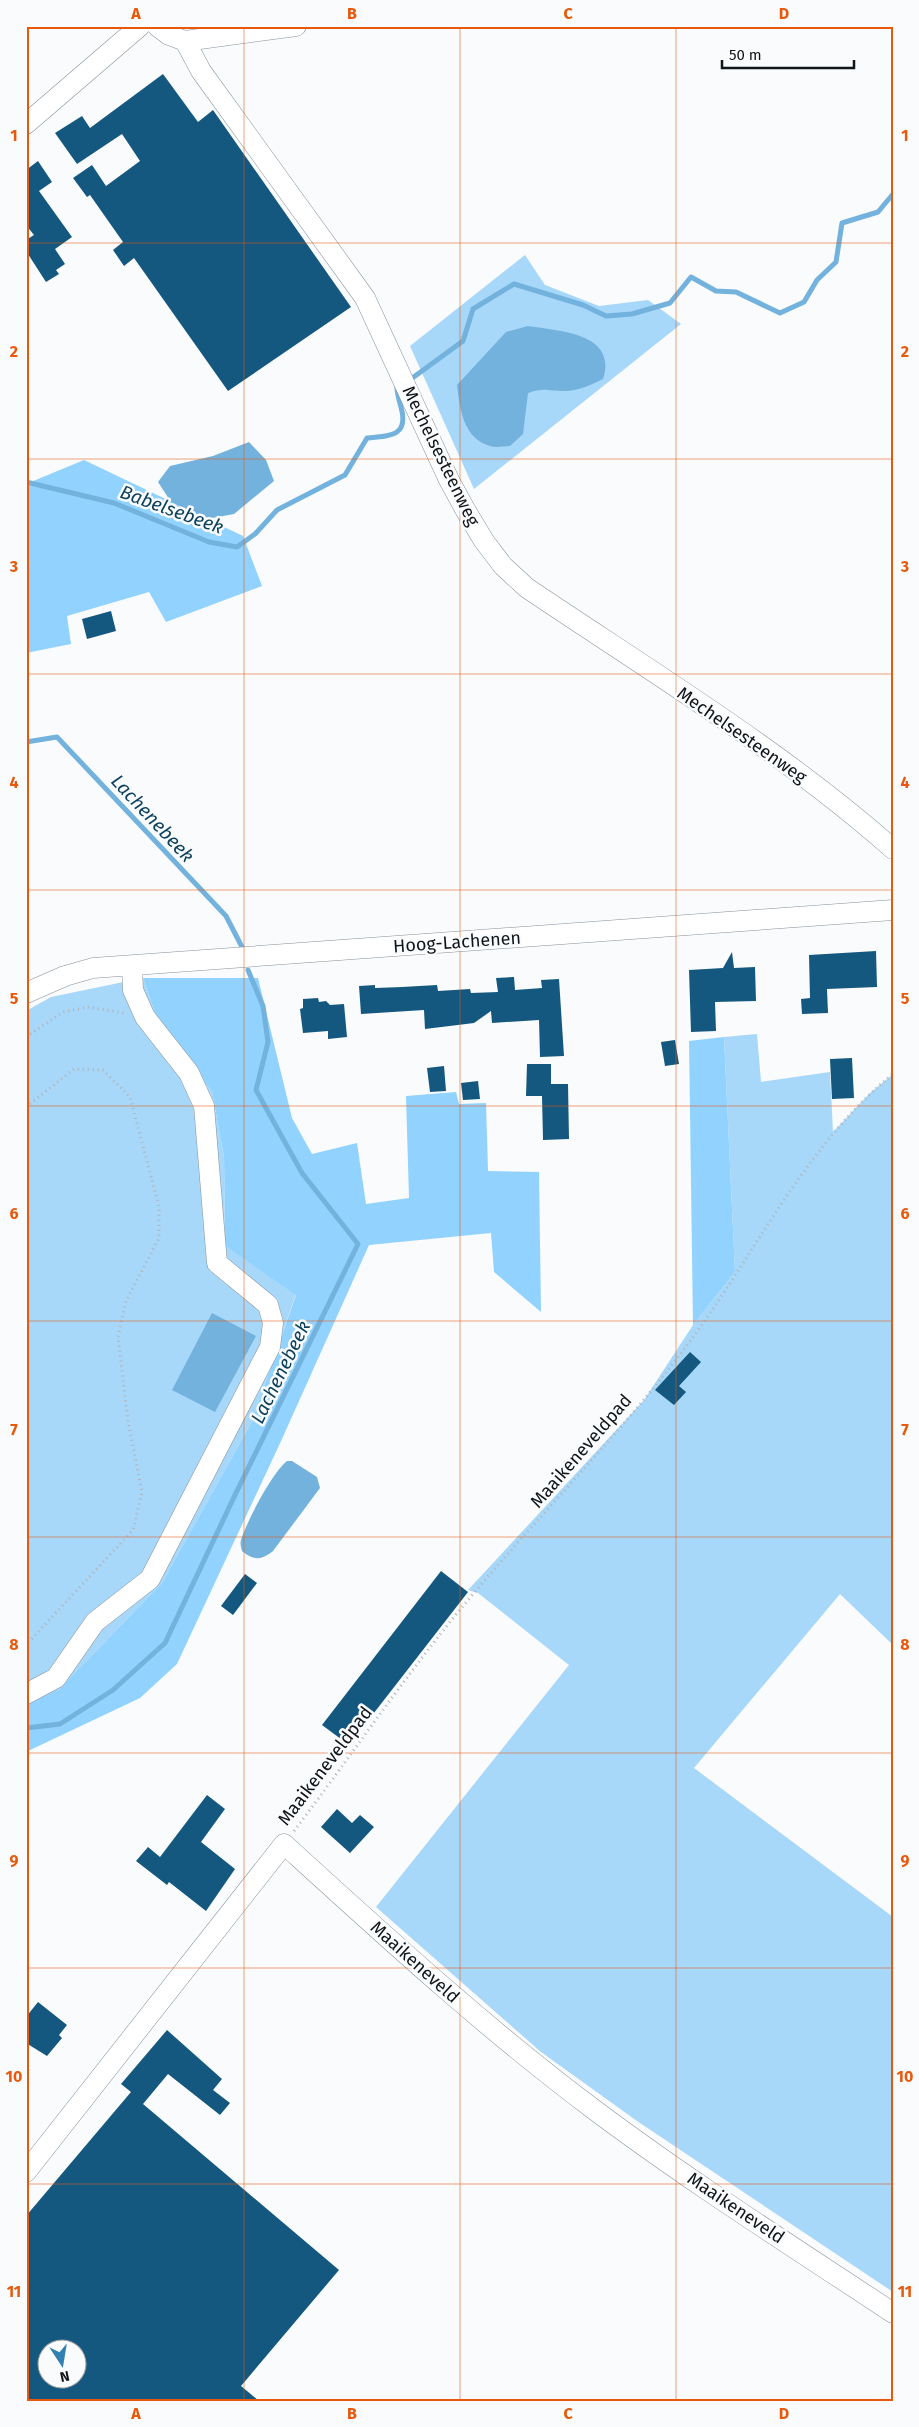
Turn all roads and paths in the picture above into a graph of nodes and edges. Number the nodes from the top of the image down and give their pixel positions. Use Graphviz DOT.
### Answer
graph roads {
  1 [pos="140,26"];
  2 [pos="158,26"];
  3 [pos="296,26"];
  4 [pos="185,40"];
  5 [pos="26,124"];
  6 [pos="893,849"];
  7 [pos="893,910"];
  8 [pos="132,966"];
  9 [pos="26,994"];
  10 [pos="145,1017"];
  11 [pos="26,1037"];
  12 [pos="893,1074"];
  13 [pos="26,1107"];
  14 [pos="26,1645"];
  15 [pos="26,1694"];
  16 [pos="284,1844"];
  17 [pos="26,2172"];
  18 [pos="893,2313"];
  1 -- 5 [label="street"];
  2 -- 4 [label="street"];
  3 -- 4 [label="street"];
  4 -- 6 [label="street, Mechelsesteenweg"];
  7 -- 8 [label="street, Hoog-Lachenen"];
  8 -- 9 [label="street, Hoog-Lachenen"];
  8 -- 10 [label="street"];
  10 -- 11 [label="path"];
  10 -- 15 [label="street"];
  12 -- 16 [label="path, Maaikeneveldpad"];
  13 -- 14 [label="path"];
  16 -- 17 [label="street"];
  16 -- 18 [label="street, Maaikeneveld"];
}
